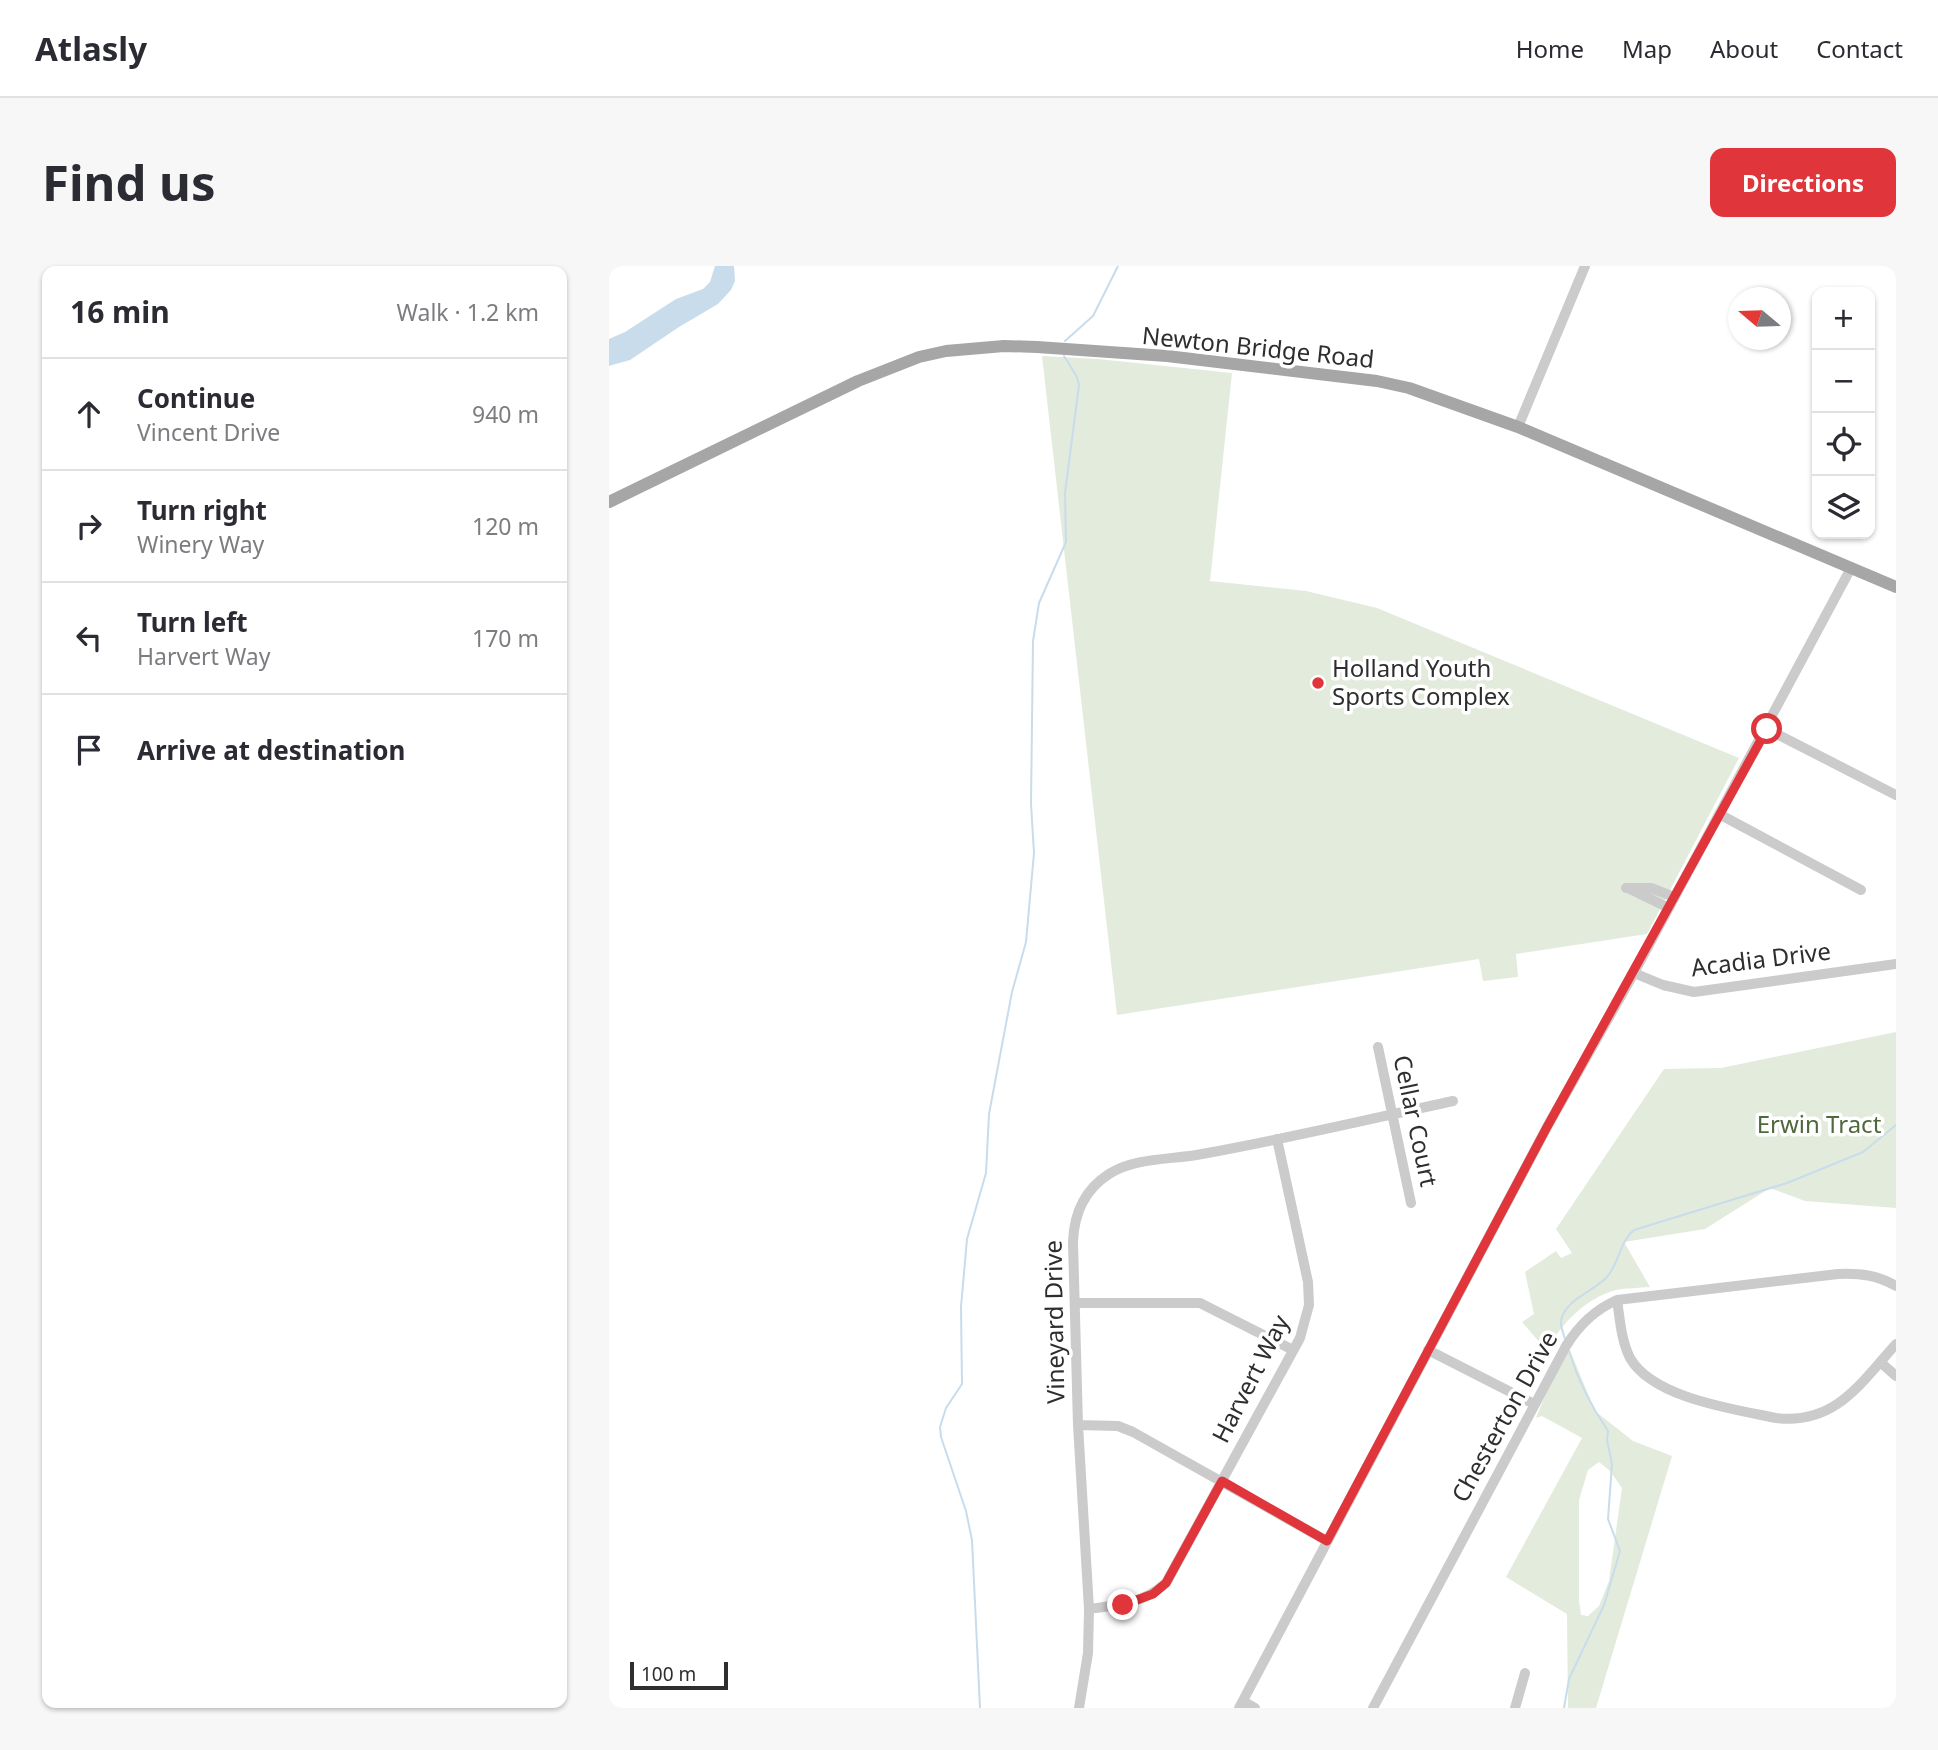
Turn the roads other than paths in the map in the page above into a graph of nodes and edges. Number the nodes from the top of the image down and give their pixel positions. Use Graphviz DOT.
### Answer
graph roads {
  1 [pos="1585,266"];
  2 [pos="1518,426"];
  3 [pos="609,502"];
  4 [pos="1851,568"];
  5 [pos="1896,587"];
  6 [pos="1767,729"];
  7 [pos="1896,795"];
  8 [pos="1719,814"];
  9 [pos="1861,890"];
  10 [pos="1674,897"];
  11 [pos="1669,908"];
  12 [pos="1896,964"];
  13 [pos="1634,972"];
  14 [pos="1378,1048"];
  15 [pos="1453,1101"];
  16 [pos="1393,1114"];
  17 [pos="1277,1139"];
  18 [pos="1411,1203"];
  19 [pos="1896,1286"];
  20 [pos="1617,1300"];
  21 [pos="1075,1303"];
  22 [pos="1896,1344"];
  23 [pos="1293,1350"];
  24 [pos="1428,1350"];
  25 [pos="1880,1362"];
  26 [pos="1896,1377"];
  27 [pos="1534,1404"];
  28 [pos="1078,1425"];
  29 [pos="1222,1481"];
  30 [pos="1327,1541"];
  31 [pos="1089,1609"];
  32 [pos="1525,1672"];
  33 [pos="1241,1705"];
  34 [pos="1079,1708"];
  35 [pos="1255,1708"];
  36 [pos="1373,1708"];
  37 [pos="1515,1708"];
  1 -- 2 [label="street"];
  2 -- 3 [label="main road, Newton Bridge Road"];
  2 -- 4 [label="main road, Newton Bridge Road"];
  4 -- 5 [label="main road, Newton Bridge Road"];
  4 -- 6 [label="street"];
  6 -- 7 [label="street"];
  6 -- 8 [label="street"];
  8 -- 9 [label="street"];
  8 -- 10 [label="street"];
  10 -- 11 [label="street"];
  10 -- 11 [label="street"];
  11 -- 13 [label="street"];
  12 -- 13 [label="street, Acadia Drive"];
  13 -- 24 [label="street"];
  14 -- 16 [label="street, Cellar Court"];
  15 -- 16 [label="street, Vineyard Drive"];
  16 -- 17 [label="street, Vineyard Drive"];
  16 -- 18 [label="street, Cellar Court"];
  17 -- 21 [label="street, Vineyard Drive"];
  17 -- 23 [label="street, Harvert Way"];
  19 -- 20 [label="street, Chesterton Drive"];
  20 -- 25 [label="street"];
  20 -- 27 [label="street, Chesterton Drive"];
  21 -- 23 [label="street"];
  21 -- 28 [label="street, Vineyard Drive"];
  22 -- 25 [label="street"];
  23 -- 29 [label="street, Harvert Way"];
  24 -- 27 [label="street"];
  24 -- 30 [label="street"];
  25 -- 26 [label="street"];
  27 -- 36 [label="street, Chesterton Drive"];
  28 -- 29 [label="street"];
  28 -- 31 [label="street, Vineyard Drive"];
  29 -- 30 [label="street"];
  29 -- 31 [label="street, Harvert Way"];
  30 -- 33 [label="street"];
  31 -- 34 [label="street, Vineyard Drive"];
  32 -- 37 [label="street"];
  33 -- 35 [label="street"];
}
